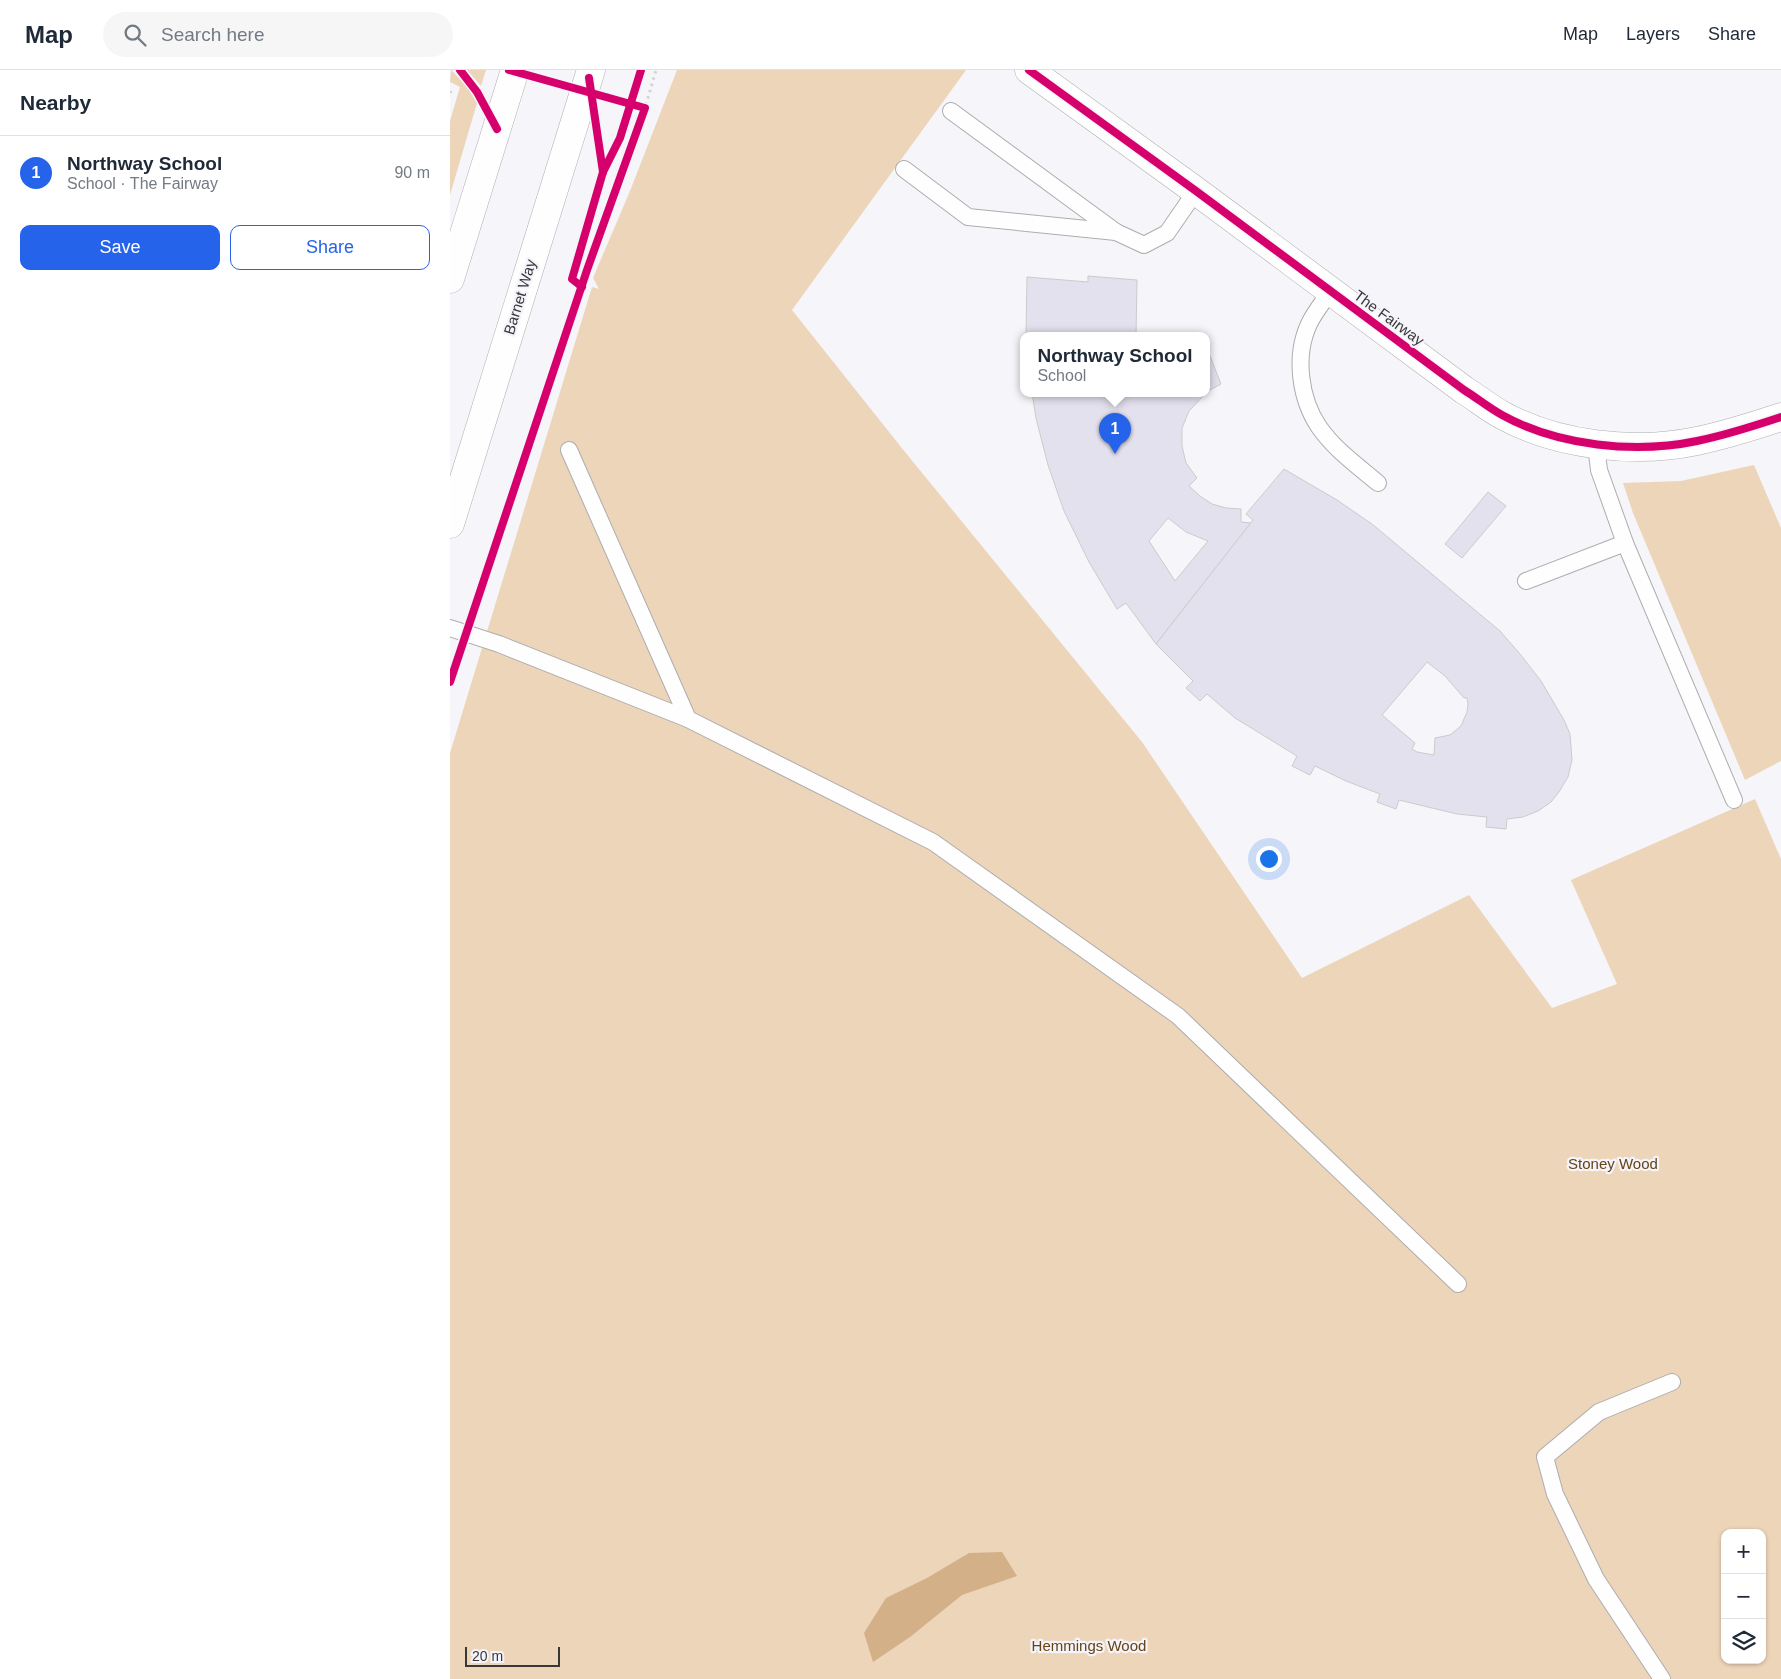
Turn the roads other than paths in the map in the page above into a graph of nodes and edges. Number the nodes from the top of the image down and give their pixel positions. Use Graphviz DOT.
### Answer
graph roads {
  1 [pos="515,70"];
  2 [pos="591,70"];
  3 [pos="1029,70"];
  4 [pos="951,111"];
  5 [pos="904,169"];
  6 [pos="1196,191"];
  7 [pos="1116,232"];
  8 [pos="450,280"];
  9 [pos="1330,292"];
  10 [pos="1781,417"];
  11 [pos="1596,445"];
  12 [pos="569,450"];
  13 [pos="1378,483"];
  14 [pos="450,524"];
  15 [pos="1625,543"];
  16 [pos="1526,580"];
  17 [pos="450,628"];
  18 [pos="688,718"];
  19 [pos="1734,800"];
  20 [pos="1458,1284"];
  21 [pos="1672,1382"];
  22 [pos="1662,1679"];
  1 -- 8 [label="main road"];
  2 -- 14 [label="main road, Barnet Way"];
  3 -- 6 [label="main road, The Fairway"];
  4 -- 7 [label="lane"];
  5 -- 7 [label="lane"];
  6 -- 7 [label="lane"];
  6 -- 9 [label="main road, The Fairway"];
  9 -- 11 [label="main road, The Fairway"];
  9 -- 13 [label="lane"];
  10 -- 11 [label="main road, The Fairway"];
  11 -- 15 [label="lane"];
  12 -- 18 [label="lane"];
  15 -- 16 [label="lane"];
  15 -- 19 [label="lane"];
  17 -- 18 [label="lane"];
  18 -- 20 [label="lane"];
  21 -- 22 [label="lane"];
}
